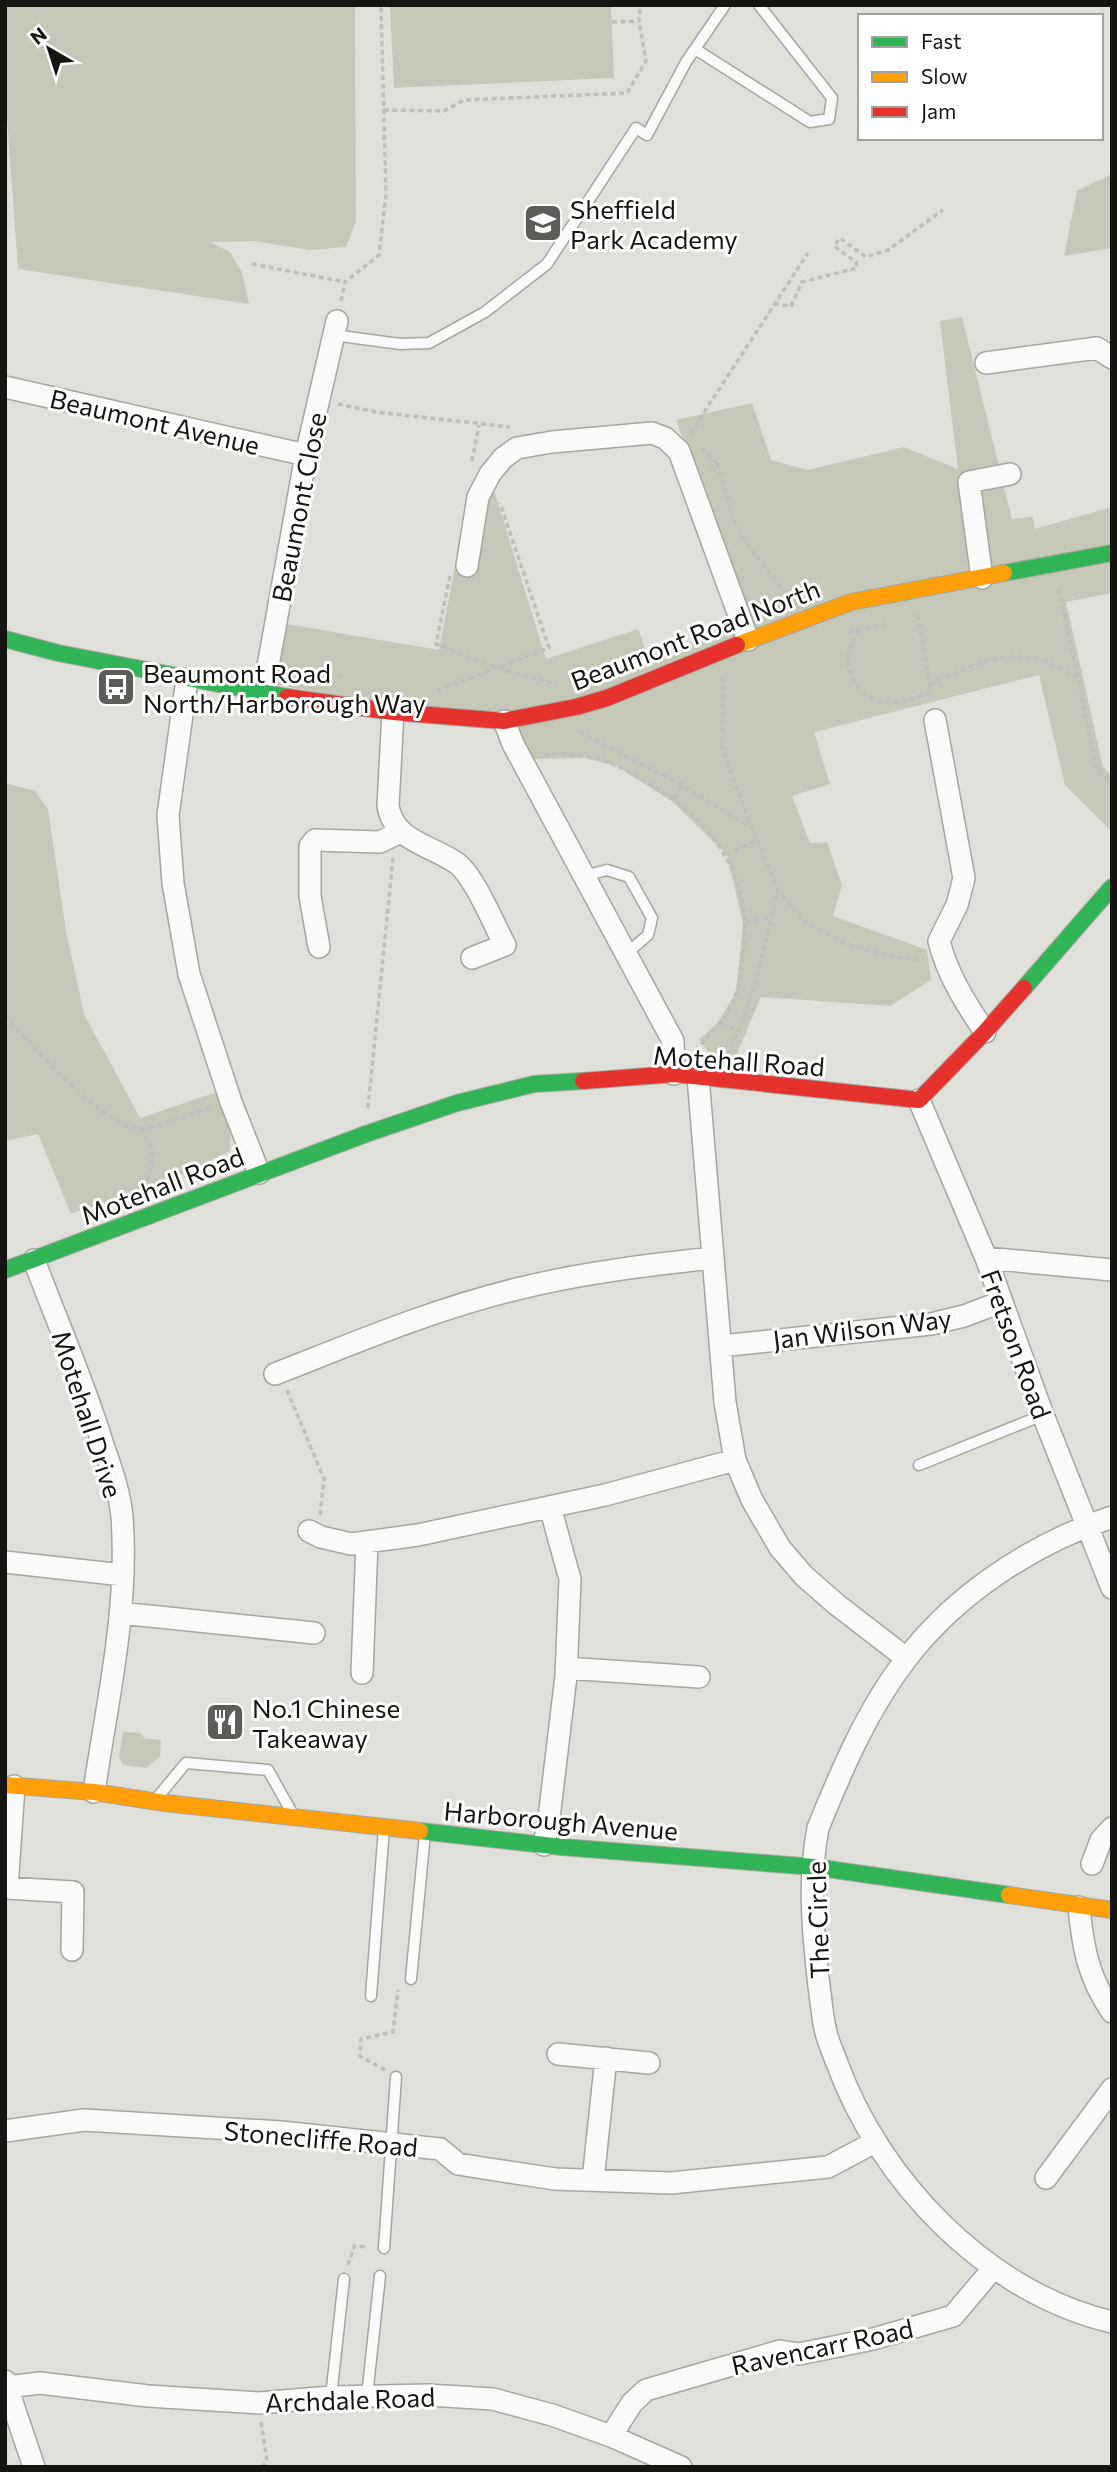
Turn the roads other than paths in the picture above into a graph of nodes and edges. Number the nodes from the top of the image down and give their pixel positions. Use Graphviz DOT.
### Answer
graph roads {
  1 [pos="725,5"];
  2 [pos="759,5"];
  3 [pos="695,49"];
  4 [pos="335,328"];
  5 [pos="1112,358"];
  6 [pos="986,363"];
  7 [pos="5,387"];
  8 [pos="306,455"];
  9 [pos="1010,474"];
  10 [pos="1112,553"];
  11 [pos="467,566"];
  12 [pos="982,578"];
  13 [pos="5,639"];
  14 [pos="748,640"];
  15 [pos="187,679"];
  16 [pos="263,694"];
  17 [pos="393,712"];
  18 [pos="935,720"];
  19 [pos="504,721"];
  20 [pos="400,832"];
  21 [pos="584,876"];
  22 [pos="1112,887"];
  23 [pos="319,947"];
  24 [pos="626,954"];
  25 [pos="472,958"];
  26 [pos="985,1032"];
  27 [pos="674,1074"];
  28 [pos="708,1078"];
  29 [pos="919,1100"];
  30 [pos="259,1173"];
  31 [pos="713,1258"];
  32 [pos="986,1258"];
  33 [pos="34,1260"];
  34 [pos="5,1270"];
  35 [pos="1112,1270"];
  36 [pos="1001,1302"];
  37 [pos="721,1346"];
  38 [pos="277,1373"];
  39 [pos="1043,1416"];
  40 [pos="735,1460"];
  41 [pos="919,1465"];
  42 [pos="550,1507"];
  43 [pos="1112,1517"];
  44 [pos="1088,1525"];
  45 [pos="313,1533"];
  46 [pos="367,1542"];
  47 [pos="5,1562"];
  48 [pos="123,1575"];
  49 [pos="1112,1588"];
  50 [pos="120,1614"];
  51 [pos="314,1633"];
  52 [pos="906,1658"];
  53 [pos="566,1668"];
  54 [pos="362,1674"];
  55 [pos="699,1677"];
  56 [pos="10,1785"];
  57 [pos="94,1792"];
  58 [pos="155,1801"];
  59 [pos="293,1816"];
  60 [pos="384,1826"];
  61 [pos="1112,1828"];
  62 [pos="426,1832"];
  63 [pos="544,1845"];
  64 [pos="1092,1864"];
  65 [pos="814,1867"];
  66 [pos="1079,1907"];
  67 [pos="1112,1910"];
  68 [pos="72,1950"];
  69 [pos="411,1979"];
  70 [pos="371,1996"];
  71 [pos="1112,2012"];
  72 [pos="558,2054"];
  73 [pos="606,2058"];
  74 [pos="649,2063"];
  75 [pos="396,2077"];
  76 [pos="1112,2089"];
  77 [pos="5,2131"];
  78 [pos="875,2142"];
  79 [pos="390,2143"];
  80 [pos="1046,2178"];
  81 [pos="593,2180"];
  82 [pos="384,2248"];
  83 [pos="992,2266"];
  84 [pos="380,2276"];
  85 [pos="344,2279"];
  86 [pos="1112,2322"];
  87 [pos="6,2384"];
  88 [pos="331,2396"];
  89 [pos="367,2396"];
  90 [pos="611,2436"];
  91 [pos="34,2467"];
  92 [pos="681,2467"];
  1 -- 3 [label="lane"];
  2 -- 3 [label="lane"];
  3 -- 4 [label="lane"];
  4 -- 8 [label="street, Beaumont Close"];
  5 -- 6 [label="street"];
  7 -- 8 [label="street, Beaumont Avenue"];
  8 -- 16 [label="street, Beaumont Close"];
  9 -- 12 [label="street"];
  10 -- 12 [label="street, Beaumont Road North"];
  11 -- 14 [label="street"];
  12 -- 14 [label="street, Beaumont Road North"];
  13 -- 15 [label="street, Beaumont Road North"];
  14 -- 19 [label="street, Beaumont Road North"];
  15 -- 16 [label="street, Beaumont Road North"];
  15 -- 30 [label="street"];
  16 -- 17 [label="street, Beaumont Road North"];
  17 -- 19 [label="street, Beaumont Road North"];
  17 -- 20 [label="street"];
  18 -- 26 [label="street"];
  19 -- 21 [label="street"];
  20 -- 23 [label="street"];
  20 -- 25 [label="street"];
  21 -- 24 [label="street"];
  21 -- 24 [label="lane"];
  22 -- 26 [label="street"];
  24 -- 27 [label="street"];
  26 -- 29 [label="street"];
  27 -- 28 [label="street, Motehall Road"];
  27 -- 30 [label="street, Motehall Road"];
  28 -- 29 [label="street, Motehall Road"];
  28 -- 31 [label="street"];
  29 -- 32 [label="street, Fretson Road"];
  30 -- 33 [label="street, Motehall Road"];
  31 -- 37 [label="street"];
  31 -- 38 [label="street"];
  32 -- 35 [label="street"];
  32 -- 36 [label="street, Fretson Road"];
  33 -- 34 [label="street, Motehall Road"];
  33 -- 48 [label="street, Motehall Drive"];
  36 -- 37 [label="street, Jan Wilson Way"];
  36 -- 39 [label="street, Fretson Road"];
  37 -- 40 [label="street"];
  39 -- 41 [label="lane"];
  39 -- 44 [label="street, Fretson Road"];
  40 -- 42 [label="street"];
  40 -- 52 [label="street"];
  42 -- 46 [label="street"];
  42 -- 53 [label="street"];
  43 -- 44 [label="street, The Circle"];
  44 -- 49 [label="street, Fretson Road"];
  44 -- 52 [label="street, The Circle"];
  45 -- 46 [label="street"];
  46 -- 54 [label="street"];
  47 -- 48 [label="street"];
  48 -- 50 [label="street, Motehall Drive"];
  50 -- 51 [label="street"];
  50 -- 57 [label="street, Motehall Drive"];
  52 -- 65 [label="street, The Circle"];
  53 -- 55 [label="street"];
  53 -- 63 [label="street"];
  56 -- 57 [label="street, Harborough Avenue"];
  56 -- 68 [label="street"];
  57 -- 58 [label="street, Harborough Avenue"];
  58 -- 59 [label="street, Harborough Avenue"];
  58 -- 59 [label="lane"];
  59 -- 60 [label="street, Harborough Avenue"];
  60 -- 62 [label="street, Harborough Avenue"];
  60 -- 70 [label="lane"];
  61 -- 64 [label="street"];
  62 -- 63 [label="street, Harborough Avenue"];
  62 -- 69 [label="lane"];
  63 -- 65 [label="street, Harborough Avenue"];
  65 -- 66 [label="street, Harborough Avenue"];
  65 -- 78 [label="street, The Circle"];
  66 -- 67 [label="street, Harborough Avenue"];
  66 -- 71 [label="street"];
  72 -- 73 [label="street"];
  73 -- 74 [label="street"];
  73 -- 81 [label="street"];
  75 -- 79 [label="lane"];
  76 -- 80 [label="street"];
  77 -- 79 [label="street, Stonecliffe Road"];
  78 -- 81 [label="street, Stonecliffe Road"];
  78 -- 83 [label="street, The Circle"];
  79 -- 81 [label="street, Stonecliffe Road"];
  79 -- 82 [label="lane"];
  83 -- 86 [label="street, The Circle"];
  83 -- 90 [label="street, Ravencarr Road"];
  84 -- 89 [label="lane"];
  85 -- 88 [label="lane"];
  87 -- 88 [label="street, Archdale Road"];
  87 -- 91 [label="street"];
  88 -- 89 [label="street, Archdale Road"];
  89 -- 90 [label="street, Archdale Road"];
  90 -- 92 [label="street, Archdale Road"];
}
